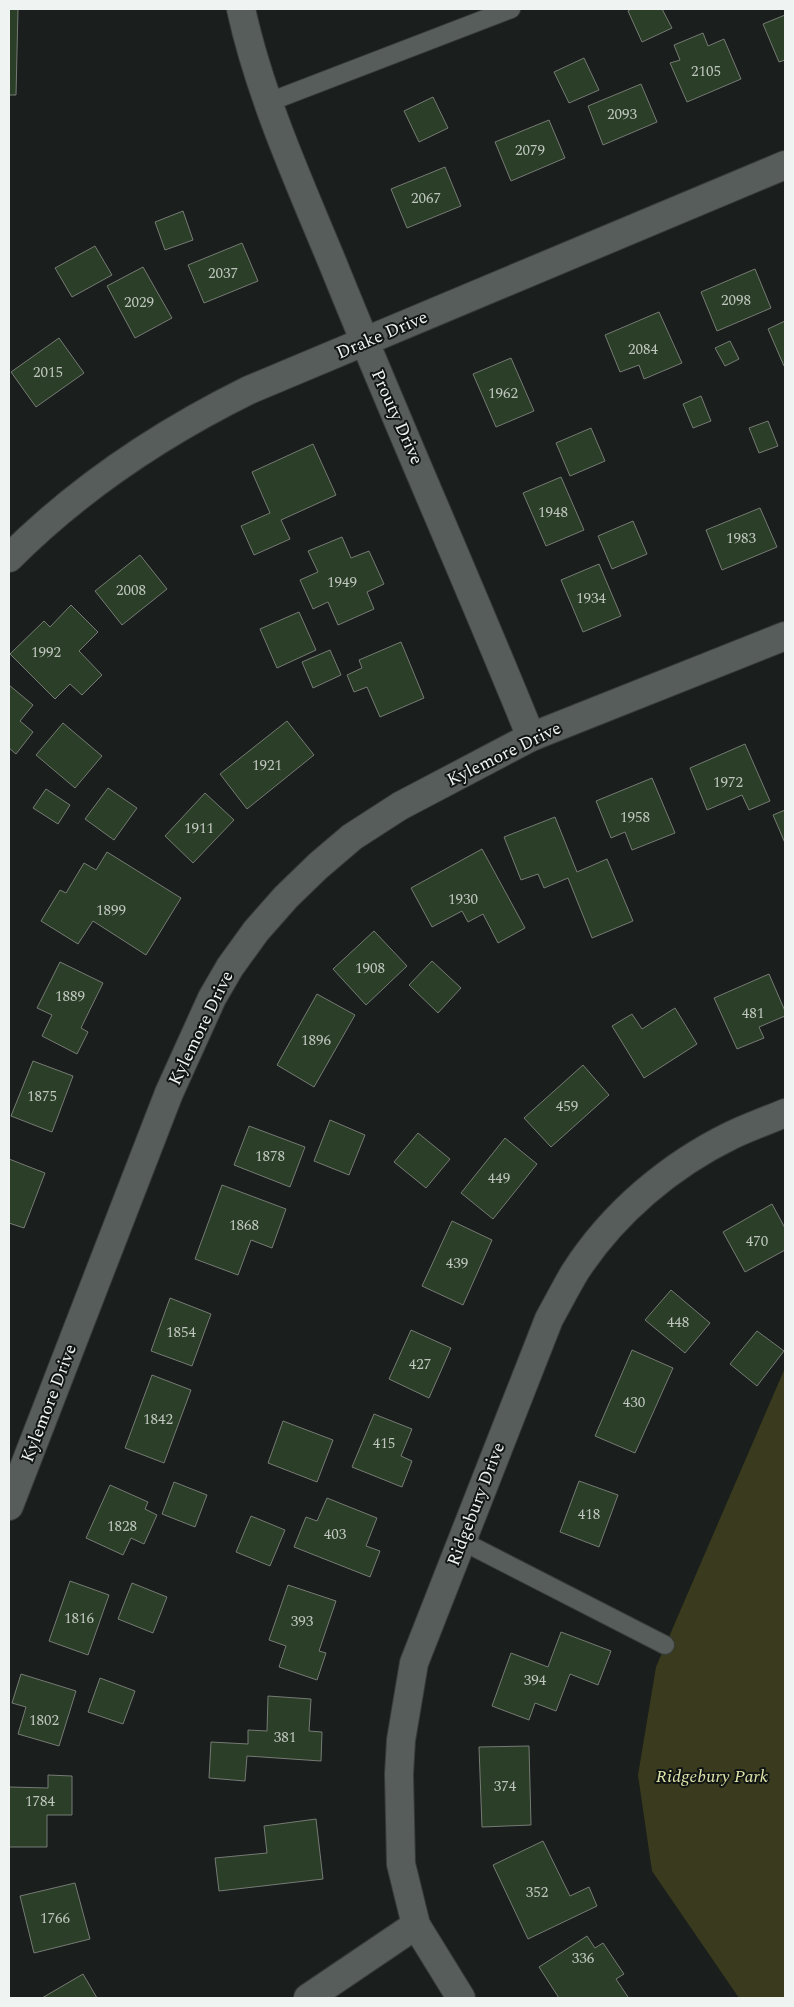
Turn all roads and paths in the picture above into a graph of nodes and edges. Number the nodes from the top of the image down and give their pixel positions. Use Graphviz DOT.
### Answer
graph roads {
  1 [pos="240,9"];
  2 [pos="511,9"];
  3 [pos="269,102"];
  4 [pos="785,165"];
  5 [pos="365,343"];
  6 [pos="9,558"];
  7 [pos="785,636"];
  8 [pos="531,737"];
  9 [pos="785,1113"];
  10 [pos="9,1506"];
  11 [pos="462,1541"];
  12 [pos="665,1645"];
  13 [pos="416,1925"];
  14 [pos="308,1998"];
  15 [pos="461,1998"];
  1 -- 3 [label="street, Prouty Drive"];
  2 -- 3 [label="lane"];
  3 -- 5 [label="street, Prouty Drive"];
  4 -- 5 [label="street, Drake Drive"];
  5 -- 6 [label="street, Drake Drive"];
  5 -- 8 [label="street, Prouty Drive"];
  7 -- 8 [label="street, Kylemore Drive"];
  8 -- 10 [label="street, Kylemore Drive"];
  9 -- 11 [label="street, Ridgebury Drive"];
  11 -- 12 [label="lane"];
  11 -- 13 [label="street, Ridgebury Drive"];
  13 -- 14 [label="street"];
  13 -- 15 [label="street, Ridgebury Drive"];
}
